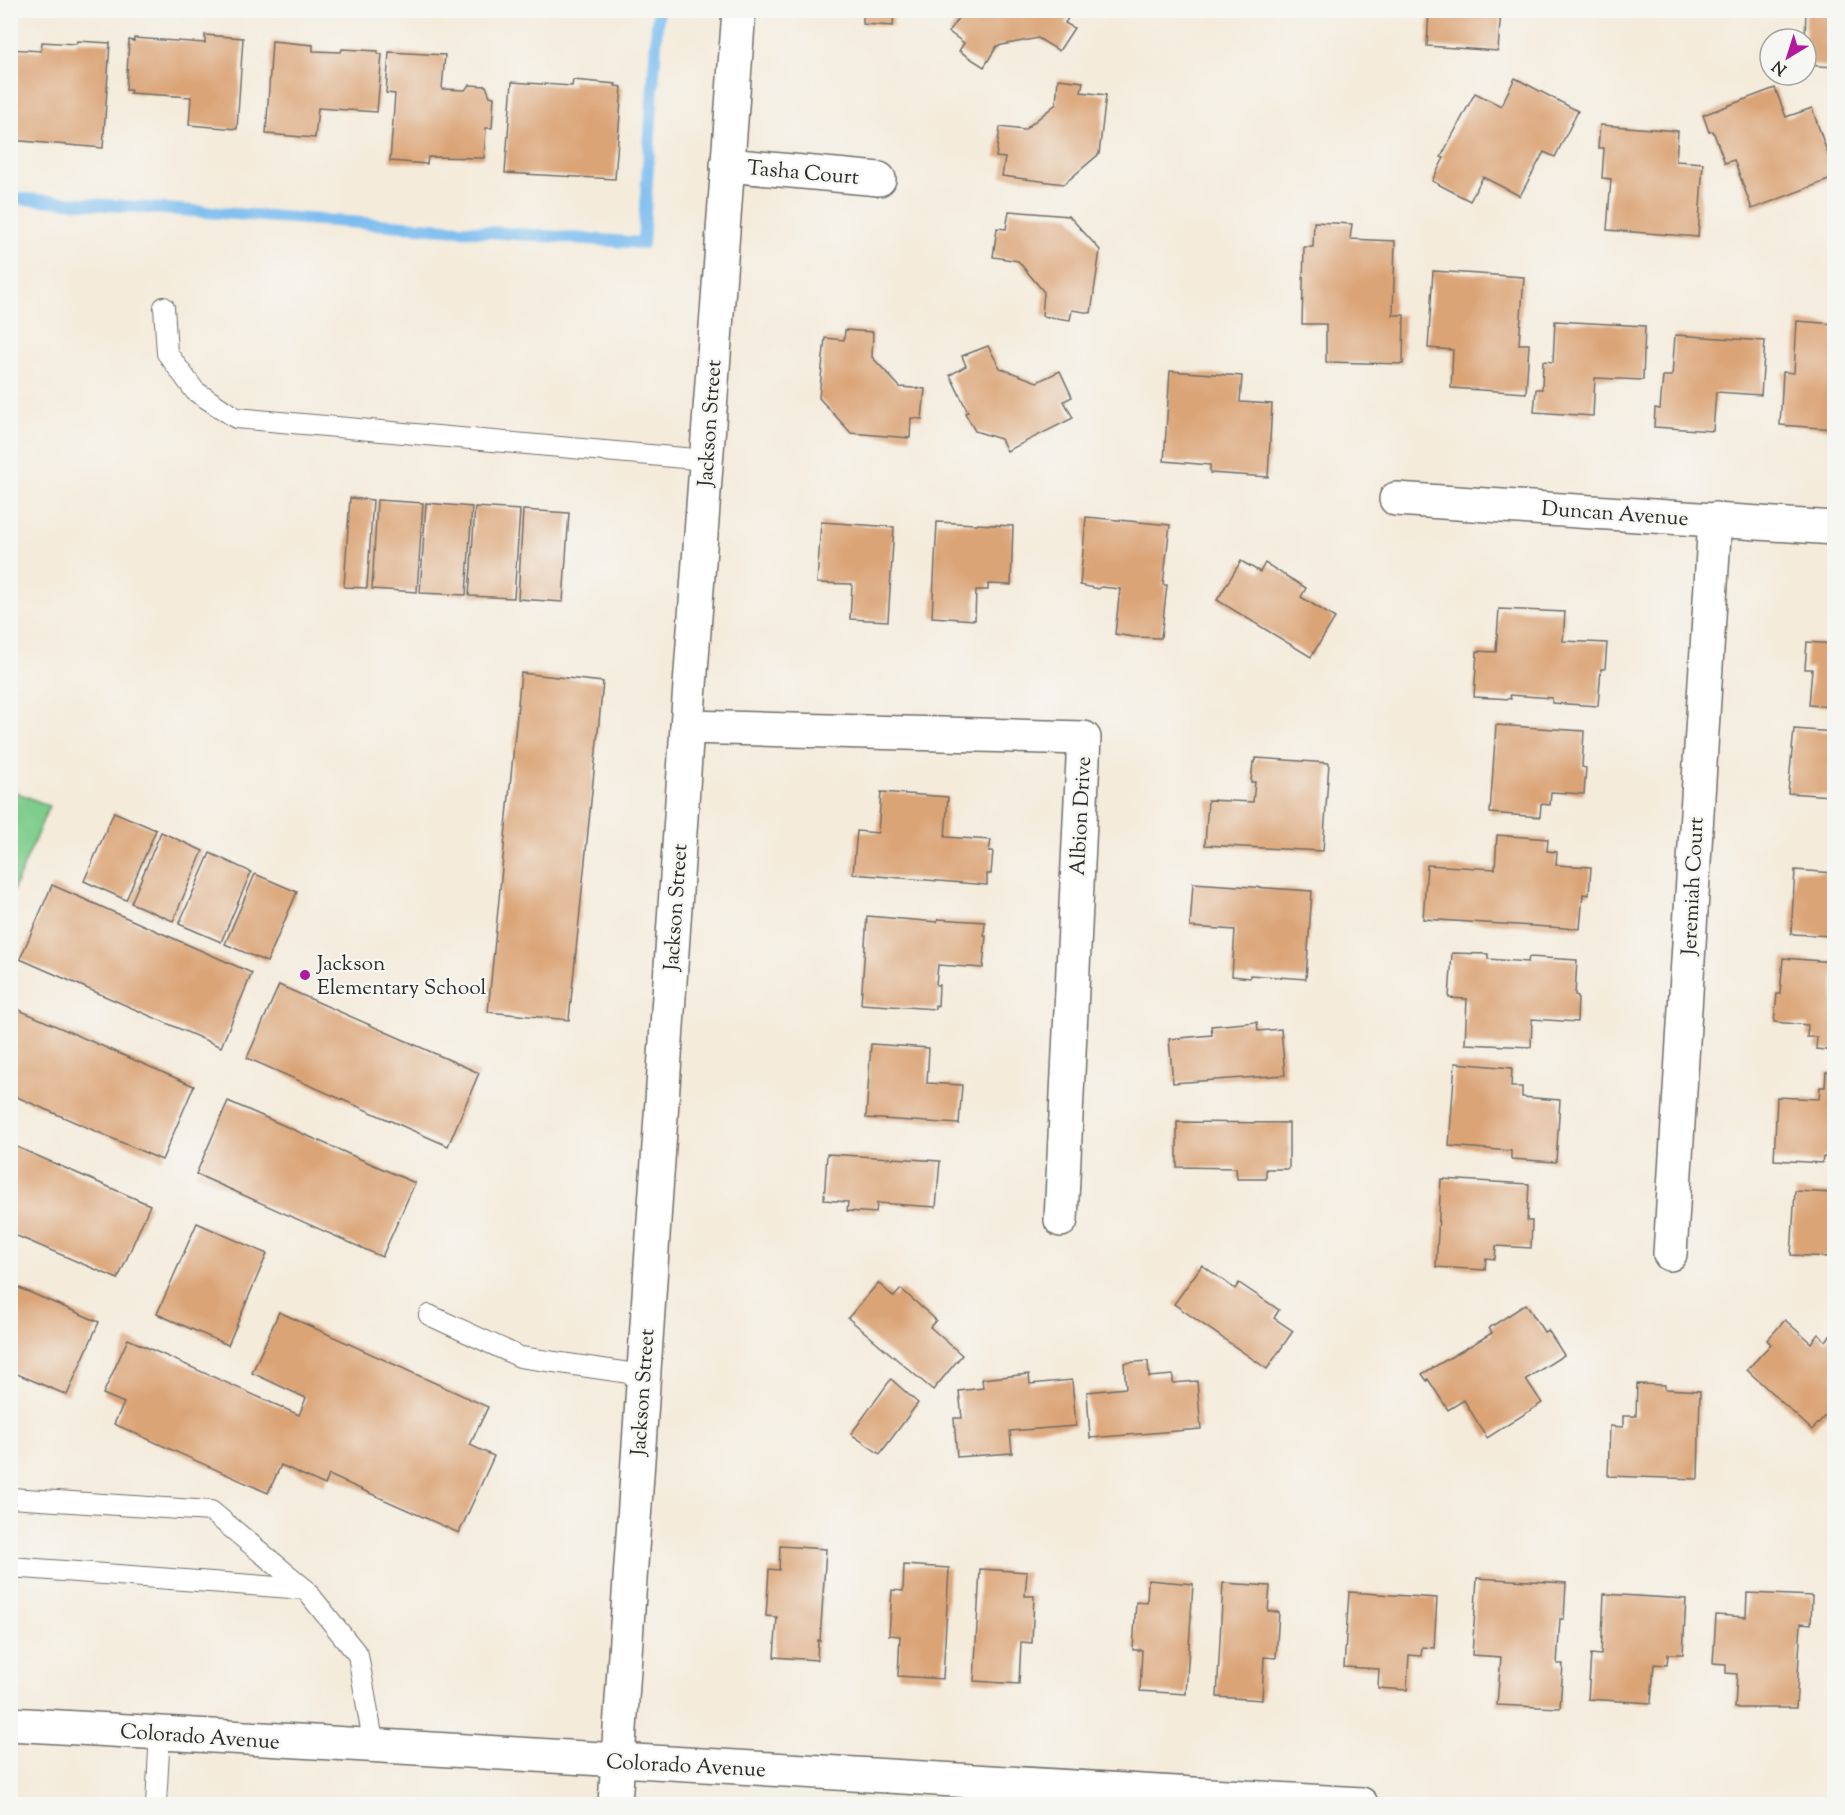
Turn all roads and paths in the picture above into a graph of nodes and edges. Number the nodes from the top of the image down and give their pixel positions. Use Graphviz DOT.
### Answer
graph roads {
  1 [pos="739,10"];
  2 [pos="727,165"];
  3 [pos="879,179"];
  4 [pos="164,307"];
  5 [pos="706,460"];
  6 [pos="1396,500"];
  7 [pos="1715,519"];
  8 [pos="1834,528"];
  9 [pos="687,727"];
  10 [pos="1061,1220"];
  11 [pos="1670,1254"];
  12 [pos="429,1315"];
  13 [pos="643,1375"];
  14 [pos="10,1498"];
  15 [pos="10,1567"];
  16 [pos="305,1590"];
  17 [pos="10,1724"];
  18 [pos="160,1734"];
  19 [pos="374,1747"];
  20 [pos="618,1762"];
  21 [pos="156,1804"];
  22 [pos="615,1804"];
  23 [pos="1352,1804"];
  1 -- 2 [label="street, Jackson Street"];
  2 -- 3 [label="street, Tasha Court"];
  2 -- 5 [label="street, Jackson Street"];
  4 -- 5 [label="lane"];
  5 -- 9 [label="street, Jackson Street"];
  6 -- 7 [label="street, Duncan Avenue"];
  7 -- 8 [label="street, Duncan Avenue"];
  7 -- 11 [label="street, Jeremiah Court"];
  9 -- 10 [label="street, Albion Drive"];
  9 -- 13 [label="street, Jackson Street"];
  12 -- 13 [label="lane"];
  13 -- 20 [label="street, Jackson Street"];
  14 -- 16 [label="lane"];
  15 -- 16 [label="lane"];
  16 -- 19 [label="lane"];
  17 -- 18 [label="street, Colorado Avenue"];
  18 -- 19 [label="street, Colorado Avenue"];
  18 -- 21 [label="lane"];
  19 -- 20 [label="street, Colorado Avenue"];
  20 -- 22 [label="street, Jackson Street"];
  20 -- 23 [label="street, Colorado Avenue"];
}
